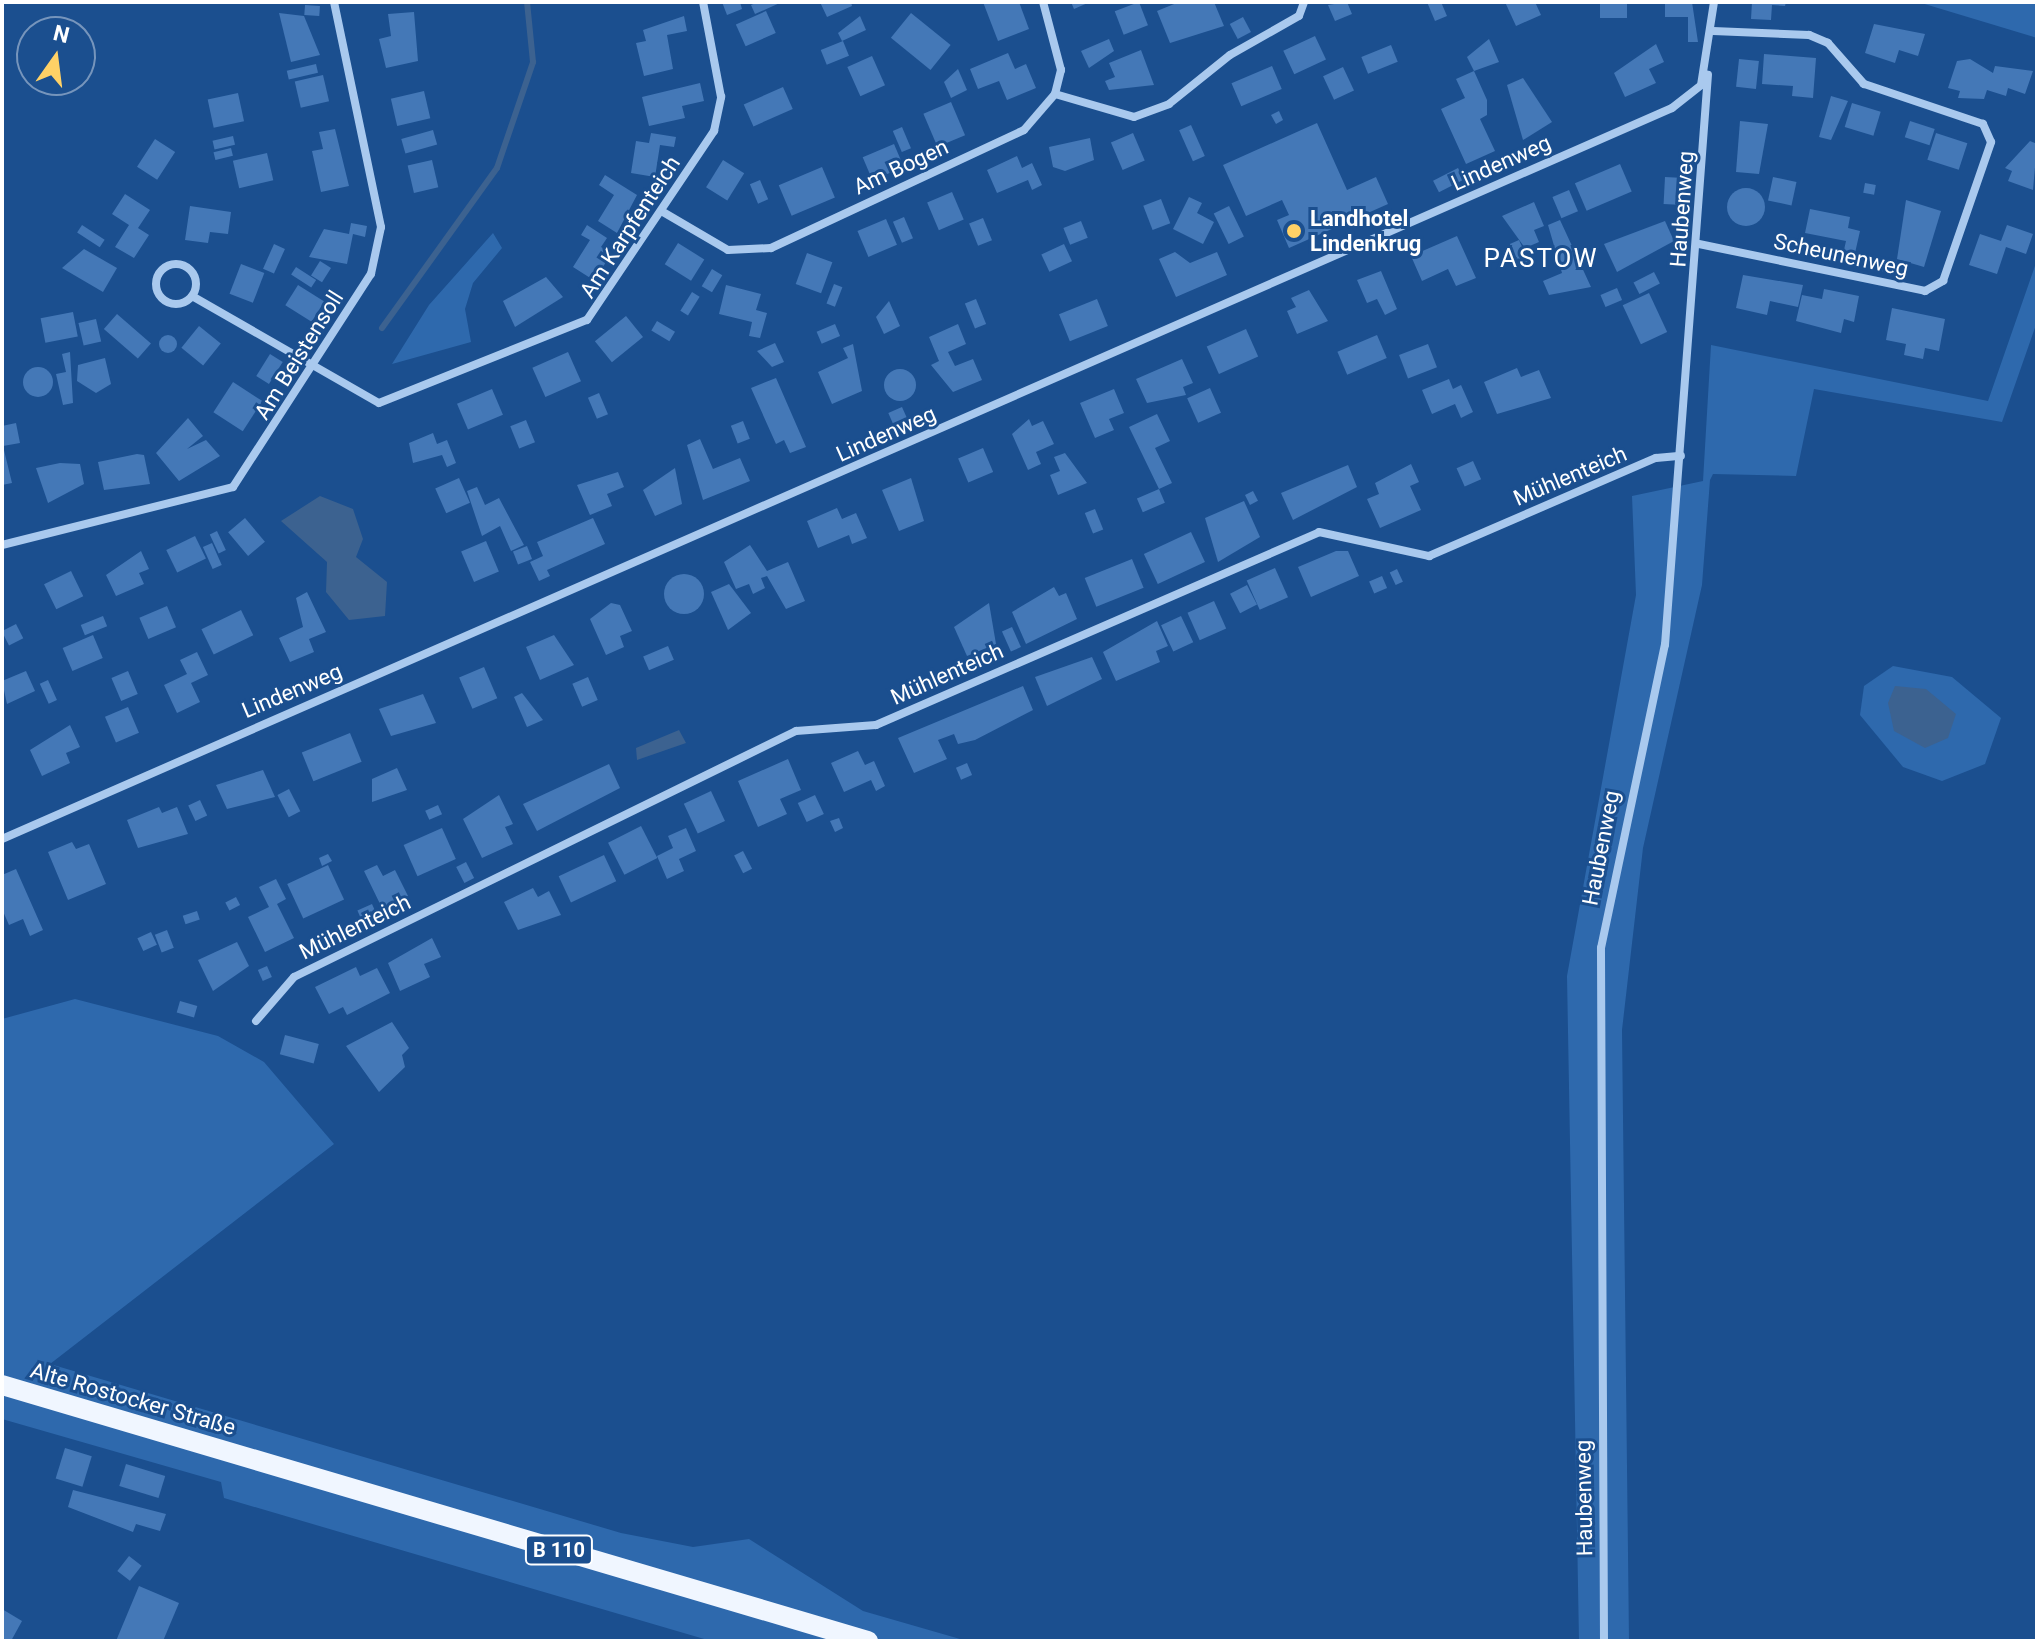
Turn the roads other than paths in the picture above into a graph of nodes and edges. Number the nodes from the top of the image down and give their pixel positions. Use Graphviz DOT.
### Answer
graph roads {
  1 [pos="334,2"];
  2 [pos="703,2"];
  3 [pos="1043,2"];
  4 [pos="1304,2"];
  5 [pos="1714,2"];
  6 [pos="1713,31"];
  7 [pos="1709,66"];
  8 [pos="1055,94"];
  9 [pos="663,212"];
  10 [pos="1699,244"];
  11 [pos="192,296"];
  12 [pos="312,369"];
  13 [pos="1681,456"];
  14 [pos="2,545"];
  15 [pos="2,839"];
  16 [pos="256,1021"];
  17 [pos="2,1385"];
  18 [pos="868,1641"];
  19 [pos="1604,1641"];
  1 -- 12 [label="street, Am Beistensoll"];
  2 -- 9 [label="street, Am Karpfenteich"];
  3 -- 8 [label="street"];
  4 -- 8 [label="street"];
  5 -- 6 [label="street"];
  6 -- 7 [label="street"];
  6 -- 10 [label="street, Scheunenweg"];
  7 -- 10 [label="street, Haubenweg"];
  7 -- 15 [label="street, Lindenweg"];
  8 -- 9 [label="street, Am Bogen"];
  9 -- 12 [label="street, Am Karpfenteich"];
  10 -- 13 [label="street, Haubenweg"];
  11 -- 11 [label="street"];
  11 -- 12 [label="street, Am Karpfenteich"];
  12 -- 14 [label="street, Am Beistensoll"];
  13 -- 16 [label="street, Mühlenteich"];
  13 -- 19 [label="street, Haubenweg"];
  17 -- 18 [label="main road, Alte Rostocker Straße / B 110"];
}
